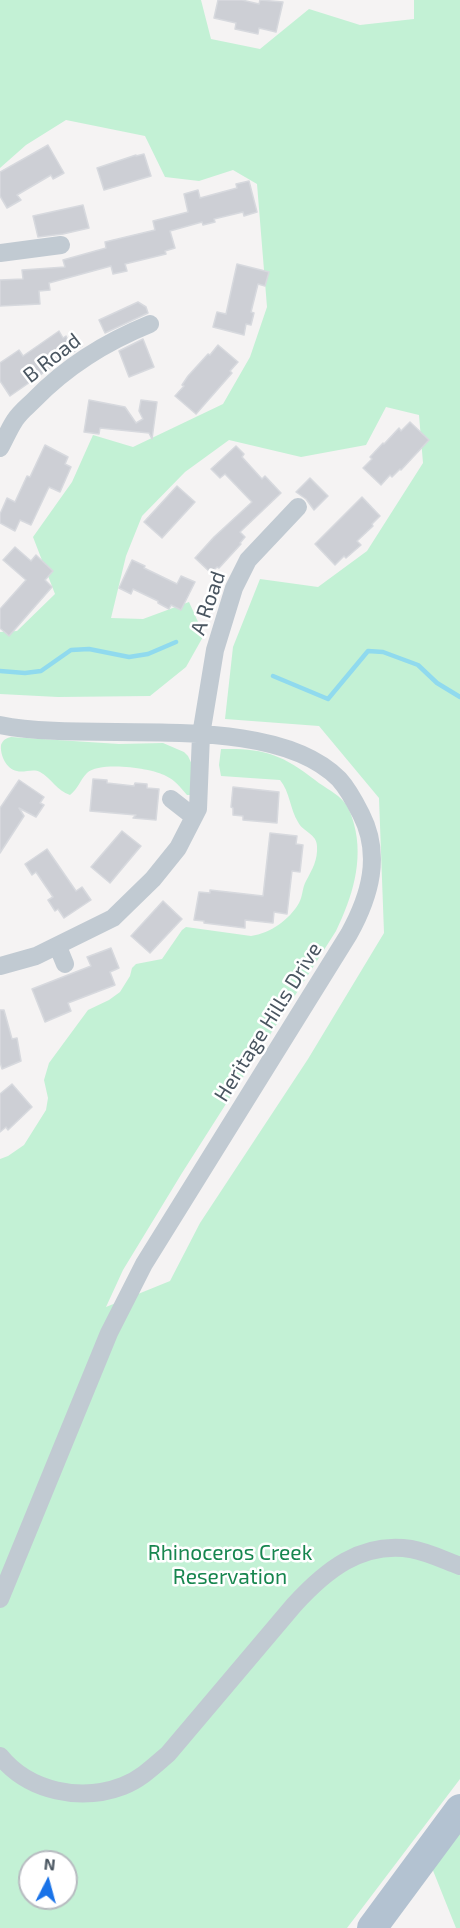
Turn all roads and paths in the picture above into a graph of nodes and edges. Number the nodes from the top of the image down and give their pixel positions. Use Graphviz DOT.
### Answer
graph roads {
  1 [pos="61,245"];
  2 [pos="0,253"];
  3 [pos="150,324"];
  4 [pos="0,448"];
  5 [pos="298,507"];
  6 [pos="0,725"];
  7 [pos="201,735"];
  8 [pos="171,799"];
  9 [pos="194,817"];
  10 [pos="58,947"];
  11 [pos="65,964"];
  12 [pos="0,966"];
  13 [pos="438,1557"];
  14 [pos="460,1566"];
  15 [pos="460,1574"];
  16 [pos="0,1599"];
  17 [pos="0,1756"];
  18 [pos="460,1809"];
  19 [pos="372,1928"];
  1 -- 2 [label="street"];
  3 -- 4 [label="street, B Road"];
  5 -- 7 [label="street, A Road"];
  6 -- 7 [label="street, Heritage Hills Drive"];
  7 -- 9 [label="street, A Road"];
  7 -- 16 [label="street, Heritage Hills Drive"];
  8 -- 9 [label="street"];
  9 -- 10 [label="street, A Road"];
  10 -- 11 [label="street"];
  10 -- 12 [label="street, A Road"];
  13 -- 14 [label="street"];
  13 -- 15 [label="street"];
  13 -- 17 [label="street"];
  18 -- 19 [label="main road"];
}
